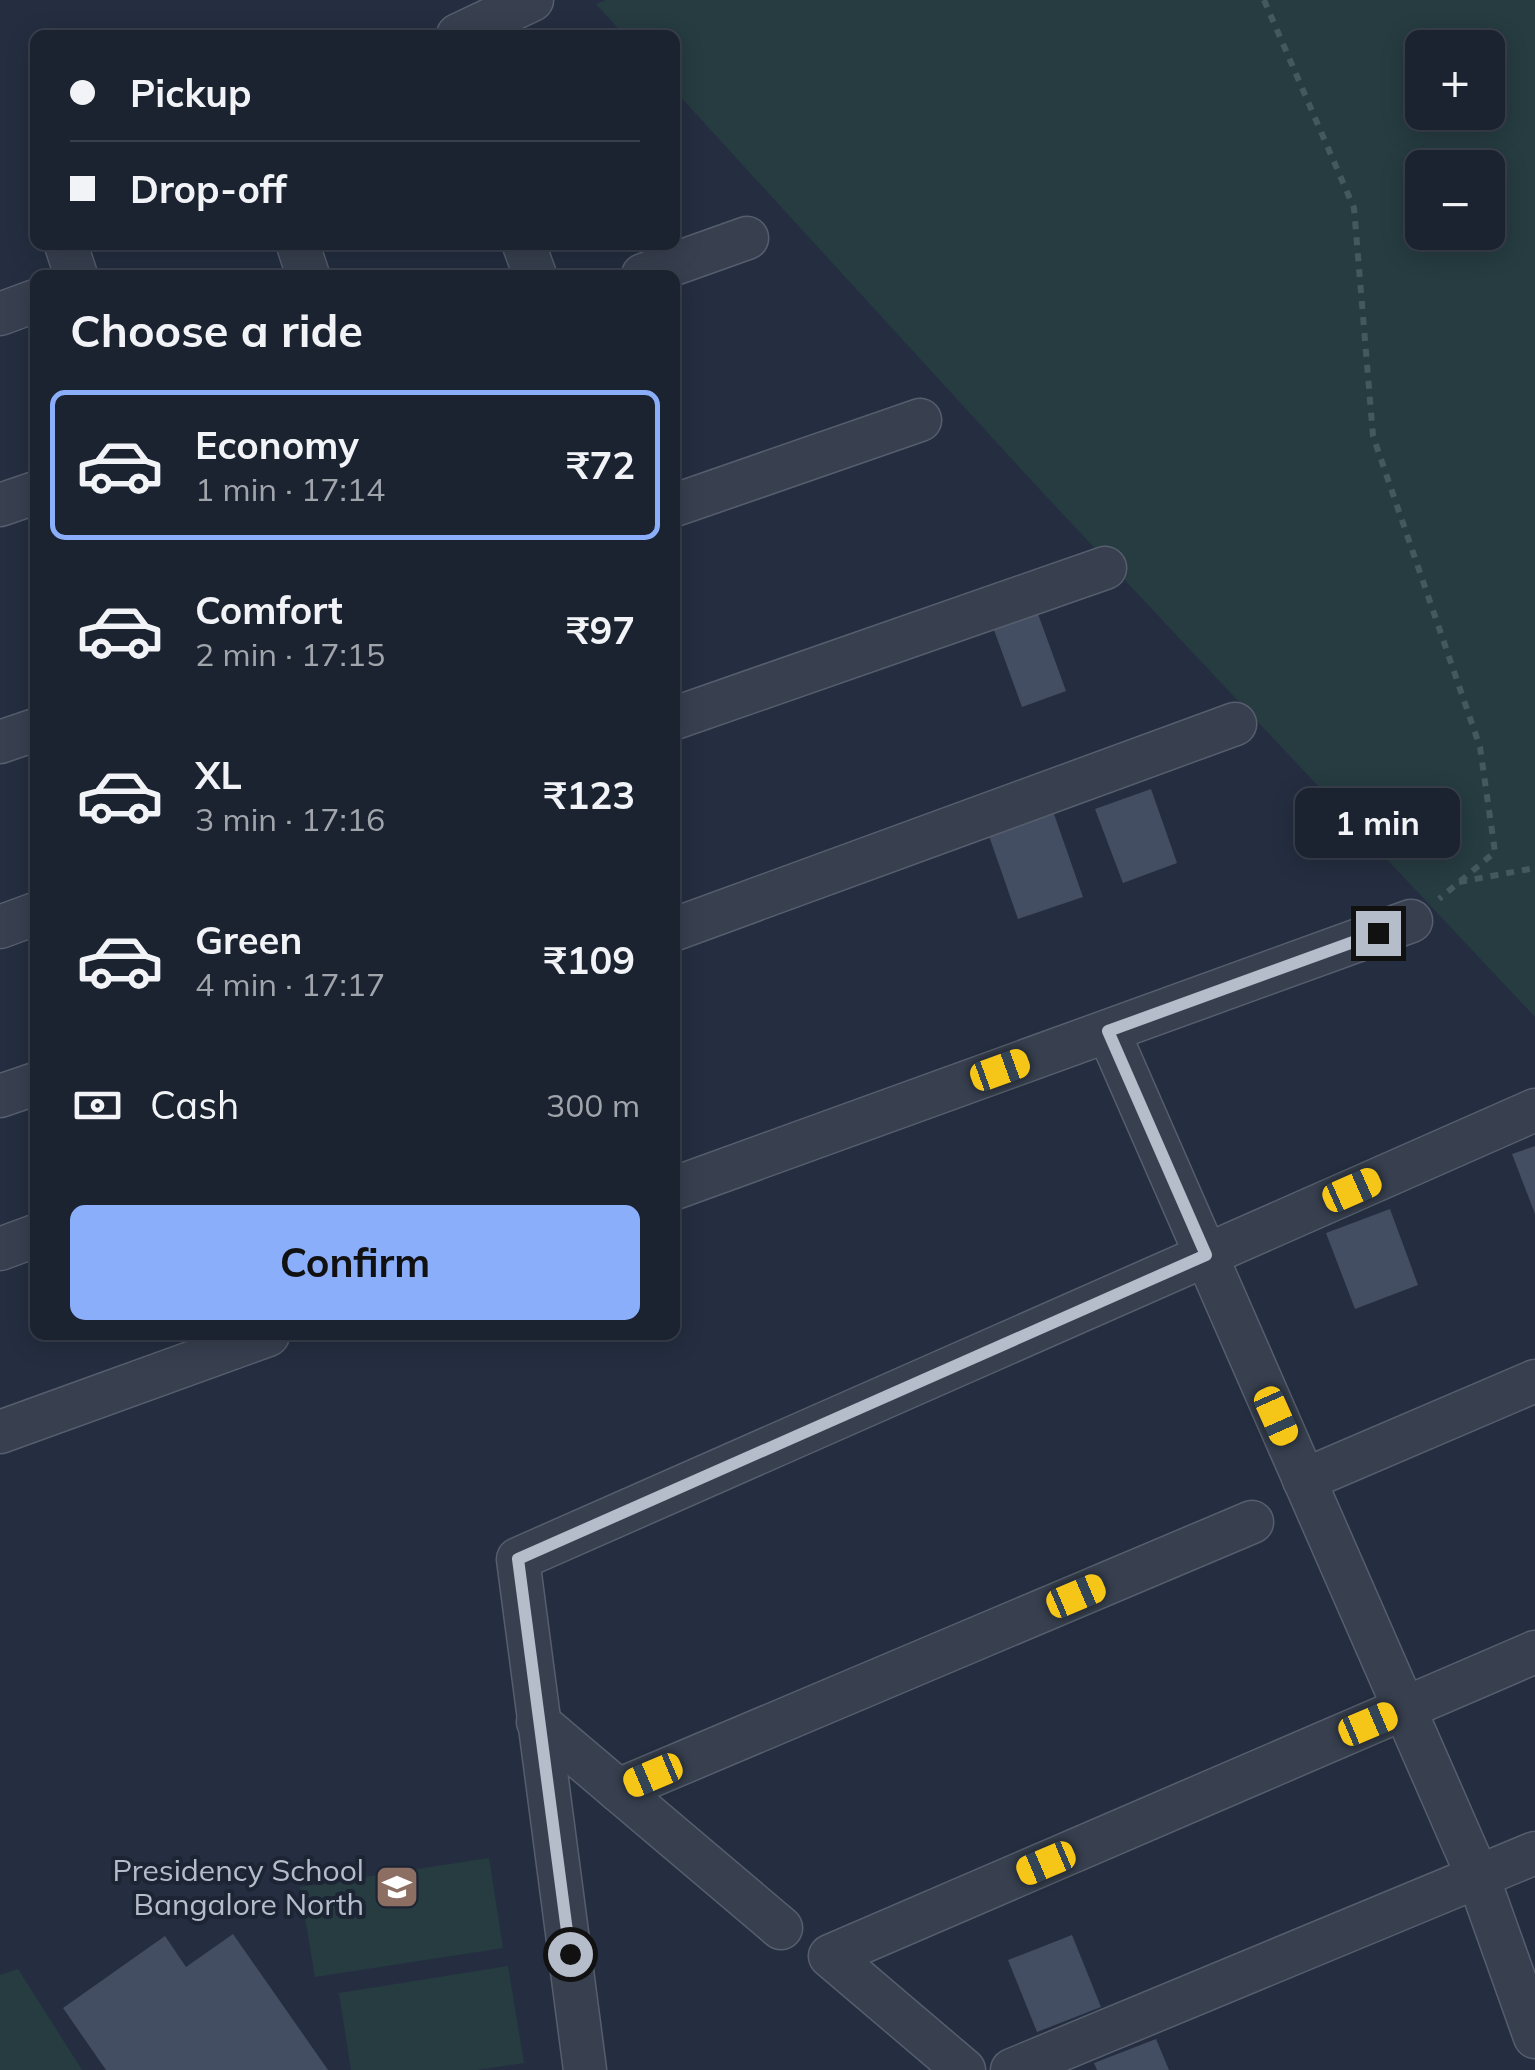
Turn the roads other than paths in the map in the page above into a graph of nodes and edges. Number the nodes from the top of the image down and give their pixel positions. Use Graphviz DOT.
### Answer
graph roads {
  1 [pos="532,0"];
  2 [pos="469,30"];
  3 [pos="747,238"];
  4 [pos="656,270"];
  5 [pos="30,303"];
  6 [pos="0,314"];
  7 [pos="920,420"];
  8 [pos="30,495"];
  9 [pos="680,503"];
  10 [pos="0,505"];
  11 [pos="1105,568"];
  12 [pos="680,716"];
  13 [pos="1235,724"];
  14 [pos="30,732"];
  15 [pos="0,742"];
  16 [pos="30,916"];
  17 [pos="1411,921"];
  18 [pos="0,927"];
  19 [pos="680,927"];
  20 [pos="1108,1031"];
  21 [pos="30,1086"];
  22 [pos="0,1096"];
  23 [pos="1535,1110"];
  24 [pos="680,1186"];
  25 [pos="30,1238"];
  26 [pos="0,1249"];
  27 [pos="1206,1255"];
  28 [pos="254,1340"];
  29 [pos="1535,1381"];
  30 [pos="0,1432"];
  31 [pos="1304,1480"];
  32 [pos="1252,1522"];
  33 [pos="1535,1652"];
  34 [pos="1404,1708"];
  35 [pos="538,1722"];
  36 [pos="618,1790"];
  37 [pos="1535,1852"];
  38 [pos="1478,1876"];
  39 [pos="781,1928"];
  40 [pos="1535,2037"];
  41 [pos="586,2070"];
  42 [pos="964,2070"];
  43 [pos="1012,2070"];
  1 -- 2 [label="street"];
  3 -- 4 [label="street"];
  5 -- 6 [label="street"];
  7 -- 9 [label="street"];
  8 -- 10 [label="street"];
  11 -- 12 [label="street"];
  13 -- 19 [label="street"];
  14 -- 15 [label="street"];
  16 -- 18 [label="street"];
  17 -- 20 [label="street"];
  20 -- 24 [label="street"];
  20 -- 27 [label="street"];
  21 -- 22 [label="street"];
  23 -- 27 [label="street"];
  25 -- 26 [label="street"];
  27 -- 31 [label="street"];
  27 -- 35 [label="street"];
  28 -- 30 [label="street"];
  29 -- 31 [label="street"];
  31 -- 34 [label="street"];
  32 -- 36 [label="street"];
  33 -- 34 [label="street"];
  34 -- 38 [label="street"];
  34 -- 42 [label="street"];
  35 -- 36 [label="street"];
  35 -- 41 [label="street"];
  36 -- 39 [label="street"];
  37 -- 38 [label="street"];
  38 -- 40 [label="street"];
  38 -- 43 [label="street"];
}
